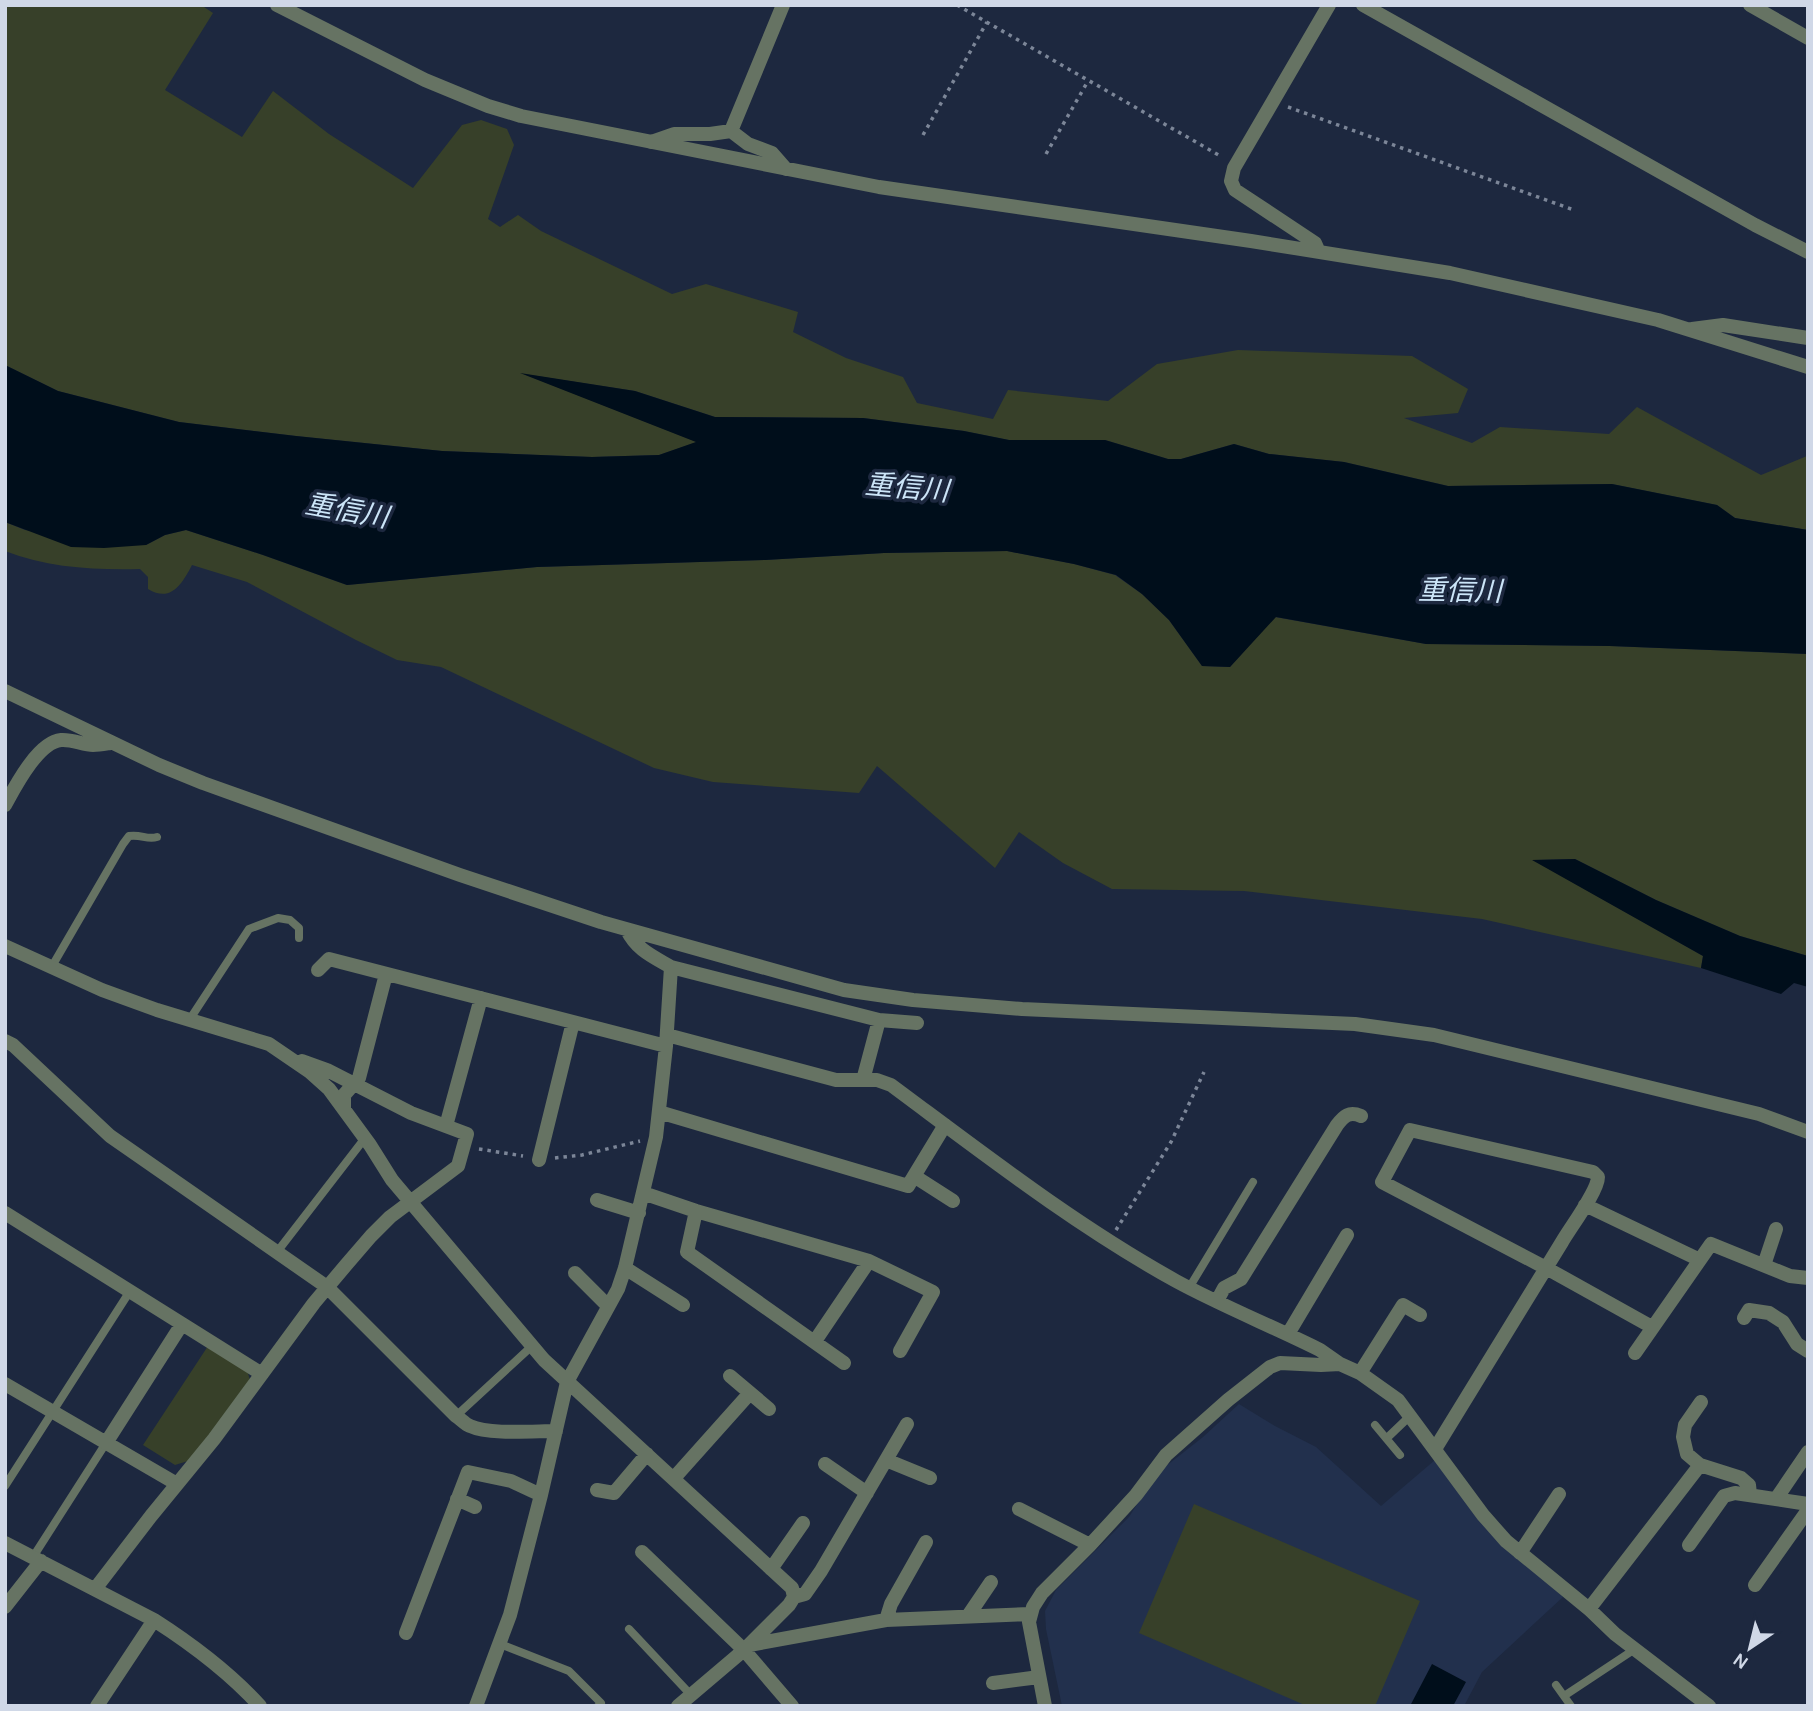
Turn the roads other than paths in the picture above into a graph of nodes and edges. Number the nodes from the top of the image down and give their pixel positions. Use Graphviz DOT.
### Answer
graph roads {
  1 [pos="278,5"];
  2 [pos="783,5"];
  3 [pos="1329,5"];
  4 [pos="1363,5"];
  5 [pos="1750,5"];
  6 [pos="1808,38"];
  7 [pos="731,131"];
  8 [pos="650,143"];
  9 [pos="786,169"];
  10 [pos="1319,252"];
  11 [pos="1808,252"];
  12 [pos="1687,330"];
  13 [pos="1808,338"];
  14 [pos="1808,367"];
  15 [pos="5,691"];
  16 [pos="111,743"];
  17 [pos="5,805"];
  18 [pos="157,837"];
  19 [pos="627,930"];
  20 [pos="299,937"];
  21 [pos="5,946"];
  22 [pos="51,968"];
  23 [pos="671,968"];
  24 [pos="318,970"];
  25 [pos="386,974"];
  26 [pos="481,998"];
  27 [pos="190,1019"];
  28 [pos="879,1020"];
  29 [pos="573,1022"];
  30 [pos="917,1023"];
  31 [pos="5,1041"];
  32 [pos="666,1041"];
  33 [pos="291,1060"];
  34 [pos="863,1080"];
  35 [pos="354,1084"];
  36 [pos="344,1108"];
  37 [pos="659,1112"];
  38 [pos="1361,1116"];
  39 [pos="945,1125"];
  40 [pos="446,1126"];
  41 [pos="1808,1132"];
  42 [pos="365,1138"];
  43 [pos="539,1160"];
  44 [pos="914,1176"];
  45 [pos="1253,1182"];
  46 [pos="643,1193"];
  47 [pos="597,1200"];
  48 [pos="953,1201"];
  49 [pos="411,1202"];
  50 [pos="1585,1205"];
  51 [pos="696,1212"];
  52 [pos="5,1213"];
  53 [pos="639,1213"];
  54 [pos="1776,1229"];
  55 [pos="1347,1246"];
  56 [pos="277,1252"];
  57 [pos="1700,1260"];
  58 [pos="869,1261"];
  59 [pos="1764,1265"];
  60 [pos="625,1268"];
  61 [pos="1546,1268"];
  62 [pos="575,1273"];
  63 [pos="1808,1279"];
  64 [pos="327,1287"];
  65 [pos="1189,1287"];
  66 [pos="130,1292"];
  67 [pos="1217,1301"];
  68 [pos="683,1305"];
  69 [pos="608,1306"];
  70 [pos="1420,1315"];
  71 [pos="1744,1318"];
  72 [pos="183,1324"];
  73 [pos="1652,1327"];
  74 [pos="1288,1334"];
  75 [pos="815,1342"];
  76 [pos="532,1346"];
  77 [pos="1808,1351"];
  78 [pos="900,1352"];
  79 [pos="1635,1353"];
  80 [pos="844,1363"];
  81 [pos="1340,1364"];
  82 [pos="1360,1373"];
  83 [pos="262,1374"];
  84 [pos="730,1376"];
  85 [pos="567,1382"];
  86 [pos="5,1384"];
  87 [pos="750,1393"];
  88 [pos="1701,1402"];
  89 [pos="769,1409"];
  90 [pos="53,1412"];
  91 [pos="457,1416"];
  92 [pos="1410,1416"];
  93 [pos="907,1424"];
  94 [pos="1375,1425"];
  95 [pos="556,1431"];
  96 [pos="1387,1438"];
  97 [pos="106,1443"];
  98 [pos="1435,1449"];
  99 [pos="1808,1452"];
  100 [pos="647,1454"];
  101 [pos="1400,1455"];
  102 [pos="886,1460"];
  103 [pos="825,1464"];
  104 [pos="1700,1465"];
  105 [pos="674,1478"];
  106 [pos="930,1478"];
  107 [pos="177,1484"];
  108 [pos="5,1486"];
  109 [pos="597,1490"];
  110 [pos="867,1493"];
  111 [pos="1559,1494"];
  112 [pos="1750,1494"];
  113 [pos="541,1495"];
  114 [pos="457,1499"];
  115 [pos="1776,1499"];
  116 [pos="1808,1504"];
  117 [pos="475,1507"];
  118 [pos="1019,1509"];
  119 [pos="1808,1510"];
  120 [pos="803,1523"];
  121 [pos="5,1542"];
  122 [pos="926,1542"];
  123 [pos="1090,1545"];
  124 [pos="1689,1545"];
  125 [pos="642,1552"];
  126 [pos="1520,1553"];
  127 [pos="37,1559"];
  128 [pos="771,1569"];
  129 [pos="991,1582"];
  130 [pos="1755,1585"];
  131 [pos="95,1589"];
  132 [pos="794,1597"];
  133 [pos="5,1607"];
  134 [pos="1589,1609"];
  135 [pos="1030,1614"];
  136 [pos="968,1616"];
  137 [pos="155,1620"];
  138 [pos="886,1620"];
  139 [pos="629,1629"];
  140 [pos="406,1633"];
  141 [pos="500,1644"];
  142 [pos="747,1648"];
  143 [pos="1635,1649"];
  144 [pos="1040,1677"];
  145 [pos="993,1683"];
  146 [pos="1556,1685"];
  147 [pos="691,1695"];
  148 [pos="1564,1696"];
  149 [pos="97,1706"];
  150 [pos="260,1706"];
  151 [pos="476,1706"];
  152 [pos="598,1706"];
  153 [pos="678,1706"];
  154 [pos="792,1706"];
  155 [pos="1045,1706"];
  156 [pos="1571,1706"];
  157 [pos="1709,1706"];
  1 -- 8 [label="street"];
  2 -- 7 [label="street"];
  3 -- 10 [label="street"];
  4 -- 11 [label="street"];
  5 -- 6 [label="street"];
  7 -- 8 [label="street"];
  7 -- 9 [label="street"];
  8 -- 9 [label="street"];
  9 -- 10 [label="street"];
  10 -- 12 [label="street"];
  12 -- 13 [label="street"];
  12 -- 14 [label="street"];
  15 -- 16 [label="street"];
  16 -- 17 [label="street"];
  16 -- 19 [label="street"];
  18 -- 22 [label="lane"];
  19 -- 23 [label="street"];
  19 -- 41 [label="street"];
  20 -- 27 [label="lane"];
  21 -- 22 [label="street"];
  22 -- 27 [label="street"];
  23 -- 28 [label="street"];
  23 -- 32 [label="street"];
  24 -- 25 [label="street"];
  25 -- 26 [label="street"];
  25 -- 35 [label="street"];
  26 -- 29 [label="street"];
  26 -- 40 [label="street"];
  27 -- 33 [label="street"];
  28 -- 30 [label="street"];
  28 -- 34 [label="street"];
  29 -- 32 [label="street"];
  29 -- 43 [label="street"];
  31 -- 56 [label="street"];
  32 -- 34 [label="street"];
  32 -- 37 [label="street"];
  33 -- 35 [label="street"];
  33 -- 36 [label="street"];
  34 -- 39 [label="street"];
  35 -- 36 [label="street"];
  35 -- 40 [label="street"];
  36 -- 42 [label="street"];
  37 -- 44 [label="street"];
  37 -- 46 [label="street"];
  38 -- 67 [label="street"];
  39 -- 44 [label="street"];
  39 -- 65 [label="street"];
  40 -- 49 [label="street"];
  42 -- 49 [label="street"];
  42 -- 56 [label="lane"];
  44 -- 48 [label="street"];
  45 -- 65 [label="lane"];
  46 -- 51 [label="street"];
  46 -- 53 [label="street"];
  47 -- 53 [label="street"];
  49 -- 64 [label="street"];
  49 -- 76 [label="street"];
  50 -- 57 [label="street"];
  50 -- 61 [label="street"];
  50 -- 61 [label="street"];
  51 -- 58 [label="street"];
  51 -- 75 [label="street"];
  52 -- 66 [label="street"];
  53 -- 60 [label="street"];
  54 -- 59 [label="street"];
  55 -- 74 [label="street"];
  56 -- 64 [label="street"];
  57 -- 59 [label="street"];
  57 -- 73 [label="street"];
  58 -- 75 [label="street"];
  58 -- 78 [label="street"];
  59 -- 63 [label="street"];
  60 -- 68 [label="street"];
  60 -- 69 [label="street"];
  61 -- 73 [label="street"];
  61 -- 98 [label="street"];
  62 -- 69 [label="street"];
  64 -- 83 [label="street"];
  64 -- 91 [label="street"];
  65 -- 67 [label="street"];
  66 -- 72 [label="street"];
  66 -- 90 [label="lane"];
  67 -- 74 [label="street"];
  69 -- 85 [label="street"];
  70 -- 82 [label="street"];
  71 -- 77 [label="street"];
  72 -- 83 [label="street"];
  72 -- 97 [label="street"];
  73 -- 79 [label="street"];
  74 -- 81 [label="street"];
  75 -- 80 [label="street"];
  76 -- 85 [label="street"];
  76 -- 91 [label="lane"];
  81 -- 82 [label="street"];
  81 -- 123 [label="street"];
  82 -- 92 [label="street"];
  83 -- 107 [label="street"];
  84 -- 87 [label="street"];
  85 -- 95 [label="street"];
  85 -- 100 [label="street"];
  86 -- 90 [label="street"];
  87 -- 89 [label="street"];
  87 -- 105 [label="street"];
  88 -- 104 [label="street"];
  90 -- 97 [label="street"];
  90 -- 108 [label="lane"];
  91 -- 95 [label="street"];
  92 -- 96 [label="lane"];
  92 -- 98 [label="street"];
  93 -- 102 [label="street"];
  94 -- 96 [label="lane"];
  95 -- 113 [label="street"];
  96 -- 101 [label="lane"];
  97 -- 107 [label="street"];
  97 -- 127 [label="lane"];
  98 -- 126 [label="street"];
  99 -- 115 [label="street"];
  100 -- 105 [label="street"];
  100 -- 109 [label="street"];
  102 -- 106 [label="street"];
  102 -- 110 [label="street"];
  103 -- 110 [label="street"];
  104 -- 112 [label="street"];
  104 -- 134 [label="street"];
  105 -- 128 [label="street"];
  107 -- 131 [label="street"];
  110 -- 132 [label="street"];
  111 -- 126 [label="street"];
  112 -- 115 [label="street"];
  112 -- 124 [label="street"];
  113 -- 114 [label="street"];
  113 -- 141 [label="street"];
  114 -- 117 [label="street"];
  114 -- 140 [label="street"];
  115 -- 116 [label="street"];
  118 -- 123 [label="street"];
  119 -- 130 [label="street"];
  120 -- 128 [label="street"];
  121 -- 127 [label="street"];
  122 -- 138 [label="street"];
  123 -- 135 [label="street"];
  125 -- 142 [label="street"];
  126 -- 134 [label="street"];
  127 -- 131 [label="street"];
  127 -- 133 [label="street"];
  128 -- 132 [label="street"];
  129 -- 136 [label="street"];
  131 -- 137 [label="street"];
  132 -- 142 [label="street"];
  134 -- 143 [label="street"];
  135 -- 136 [label="street"];
  135 -- 144 [label="street"];
  136 -- 138 [label="street"];
  137 -- 149 [label="street"];
  137 -- 150 [label="street"];
  138 -- 142 [label="street"];
  139 -- 147 [label="lane"];
  141 -- 151 [label="street"];
  141 -- 152 [label="lane"];
  142 -- 147 [label="street"];
  142 -- 154 [label="street"];
  143 -- 148 [label="lane"];
  143 -- 157 [label="street"];
  144 -- 145 [label="street"];
  144 -- 155 [label="street"];
  146 -- 148 [label="lane"];
  147 -- 153 [label="street"];
  148 -- 156 [label="lane"];
}
